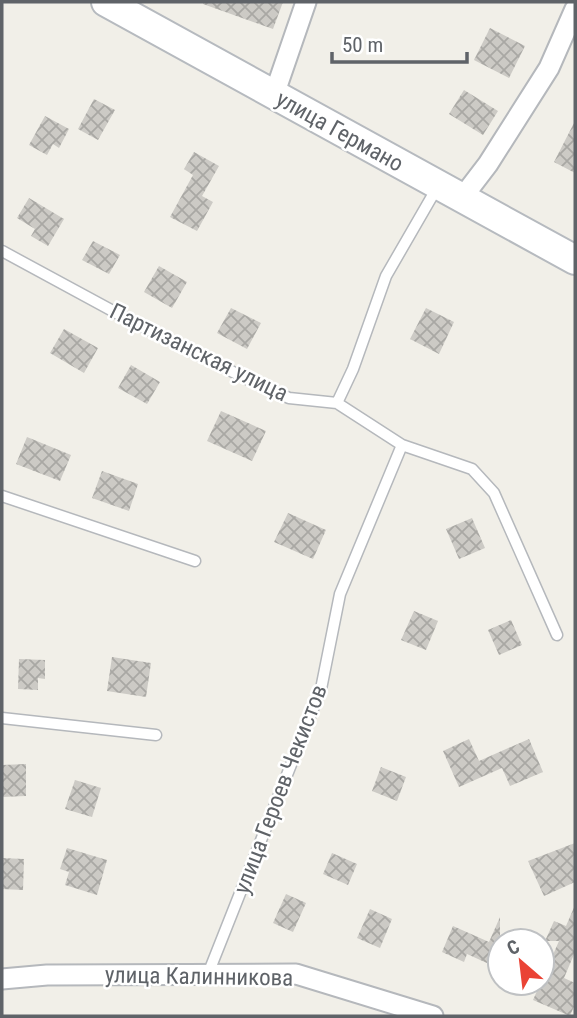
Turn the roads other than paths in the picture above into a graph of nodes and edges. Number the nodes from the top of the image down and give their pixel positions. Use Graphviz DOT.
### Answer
graph roads {
  1 [pos="106,2"];
  2 [pos="306,2"];
  3 [pos="575,9"];
  4 [pos="274,95"];
  5 [pos="450,192"];
  6 [pos="2,251"];
  7 [pos="575,260"];
  8 [pos="337,403"];
  9 [pos="402,445"];
  10 [pos="2,496"];
  11 [pos="195,561"];
  12 [pos="557,635"];
  13 [pos="2,718"];
  14 [pos="156,735"];
  15 [pos="208,974"];
  16 [pos="2,979"];
  17 [pos="433,1016"];
  1 -- 4 [label="main road, улица Германо"];
  2 -- 4 [label="street"];
  3 -- 5 [label="street"];
  4 -- 5 [label="main road, улица Германо"];
  5 -- 7 [label="main road, улица Германо"];
  5 -- 8 [label="lane"];
  6 -- 8 [label="lane, Партизанская улица"];
  8 -- 9 [label="lane"];
  9 -- 12 [label="lane"];
  9 -- 15 [label="lane, улица Героев Чекистов"];
  10 -- 11 [label="lane"];
  13 -- 14 [label="lane"];
  15 -- 16 [label="street, улица Калинникова"];
  15 -- 17 [label="street, улица Калинникова"];
}
